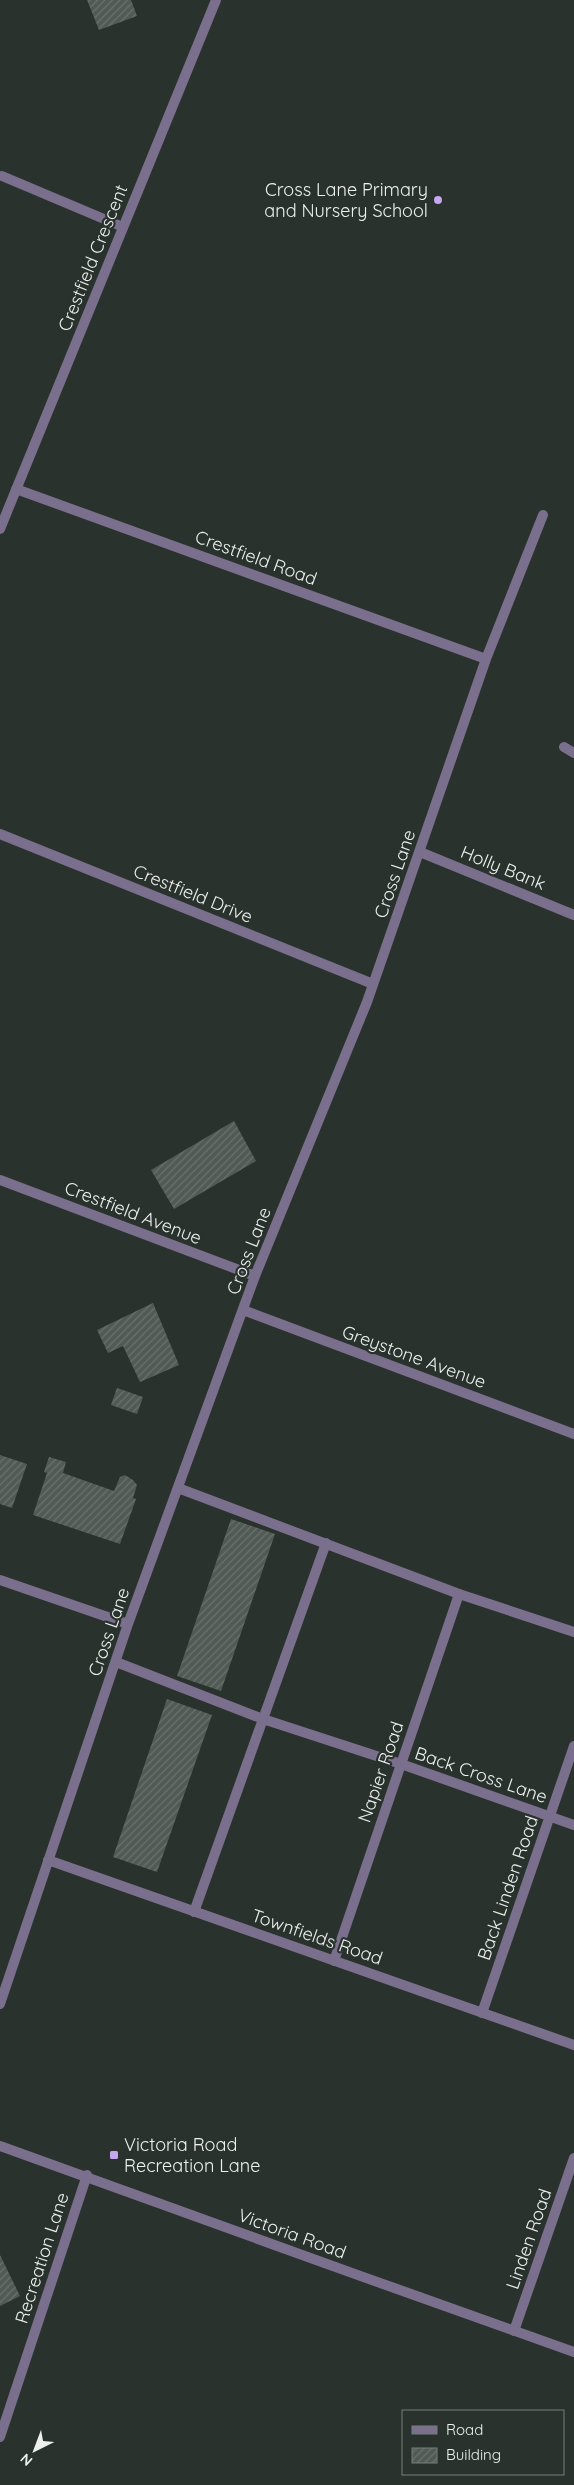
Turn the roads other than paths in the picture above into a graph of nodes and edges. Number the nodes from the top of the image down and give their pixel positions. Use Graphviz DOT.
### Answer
graph roads {
  1 [pos="216,0"];
  2 [pos="2,176"];
  3 [pos="123,227"];
  4 [pos="16,489"];
  5 [pos="543,515"];
  6 [pos="0,529"];
  7 [pos="486,659"];
  8 [pos="564,746"];
  9 [pos="574,753"];
  10 [pos="0,834"];
  11 [pos="420,852"];
  12 [pos="574,915"];
  13 [pos="373,984"];
  14 [pos="0,1180"];
  15 [pos="255,1276"];
  16 [pos="243,1310"];
  17 [pos="574,1434"];
  18 [pos="178,1488"];
  19 [pos="326,1543"];
  20 [pos="0,1580"];
  21 [pos="459,1594"];
  22 [pos="128,1624"];
  23 [pos="574,1632"];
  24 [pos="116,1662"];
  25 [pos="263,1719"];
  26 [pos="574,1746"];
  27 [pos="401,1764"];
  28 [pos="549,1816"];
  29 [pos="574,1825"];
  30 [pos="48,1860"];
  31 [pos="194,1912"];
  32 [pos="334,1961"];
  33 [pos="0,2004"];
  34 [pos="482,2013"];
  35 [pos="574,2046"];
  36 [pos="0,2146"];
  37 [pos="574,2158"];
  38 [pos="87,2175"];
  39 [pos="514,2331"];
  40 [pos="574,2352"];
  41 [pos="0,2437"];
  1 -- 3 [label="street, Crestfield Crescent"];
  2 -- 3 [label="street"];
  3 -- 4 [label="street, Crestfield Crescent"];
  4 -- 6 [label="street, Crestfield Crescent"];
  4 -- 7 [label="street, Crestfield Road"];
  5 -- 7 [label="street, Cross Lane"];
  7 -- 11 [label="street, Cross Lane"];
  8 -- 9 [label="street"];
  10 -- 13 [label="street, Crestfield Drive"];
  11 -- 12 [label="street, Holly Bank"];
  11 -- 13 [label="street, Cross Lane"];
  13 -- 15 [label="street, Cross Lane"];
  14 -- 15 [label="street, Crestfield Avenue"];
  15 -- 16 [label="street, Cross Lane"];
  16 -- 17 [label="street, Greystone Avenue"];
  16 -- 18 [label="street, Cross Lane"];
  18 -- 19 [label="street"];
  18 -- 22 [label="street, Cross Lane"];
  19 -- 21 [label="street"];
  19 -- 25 [label="street"];
  20 -- 22 [label="street"];
  21 -- 23 [label="street"];
  21 -- 27 [label="street, Napier Road"];
  22 -- 24 [label="street, Cross Lane"];
  24 -- 25 [label="street, Back Cross Lane"];
  24 -- 30 [label="street, Cross Lane"];
  25 -- 27 [label="street, Back Cross Lane"];
  25 -- 31 [label="street"];
  26 -- 28 [label="street, Back Linden Road"];
  27 -- 28 [label="street, Back Cross Lane"];
  27 -- 32 [label="street, Napier Road"];
  28 -- 29 [label="street, Back Cross Lane"];
  28 -- 34 [label="street, Back Linden Road"];
  30 -- 31 [label="street, Townfields Road"];
  30 -- 33 [label="street, Cross Lane"];
  31 -- 32 [label="street, Townfields Road"];
  32 -- 34 [label="street, Townfields Road"];
  34 -- 35 [label="street, Townfields Road"];
  36 -- 38 [label="street, Victoria Road"];
  37 -- 39 [label="street, Linden Road"];
  38 -- 39 [label="street, Victoria Road"];
  38 -- 41 [label="street, Recreation Lane"];
  39 -- 40 [label="street, Victoria Road"];
}
